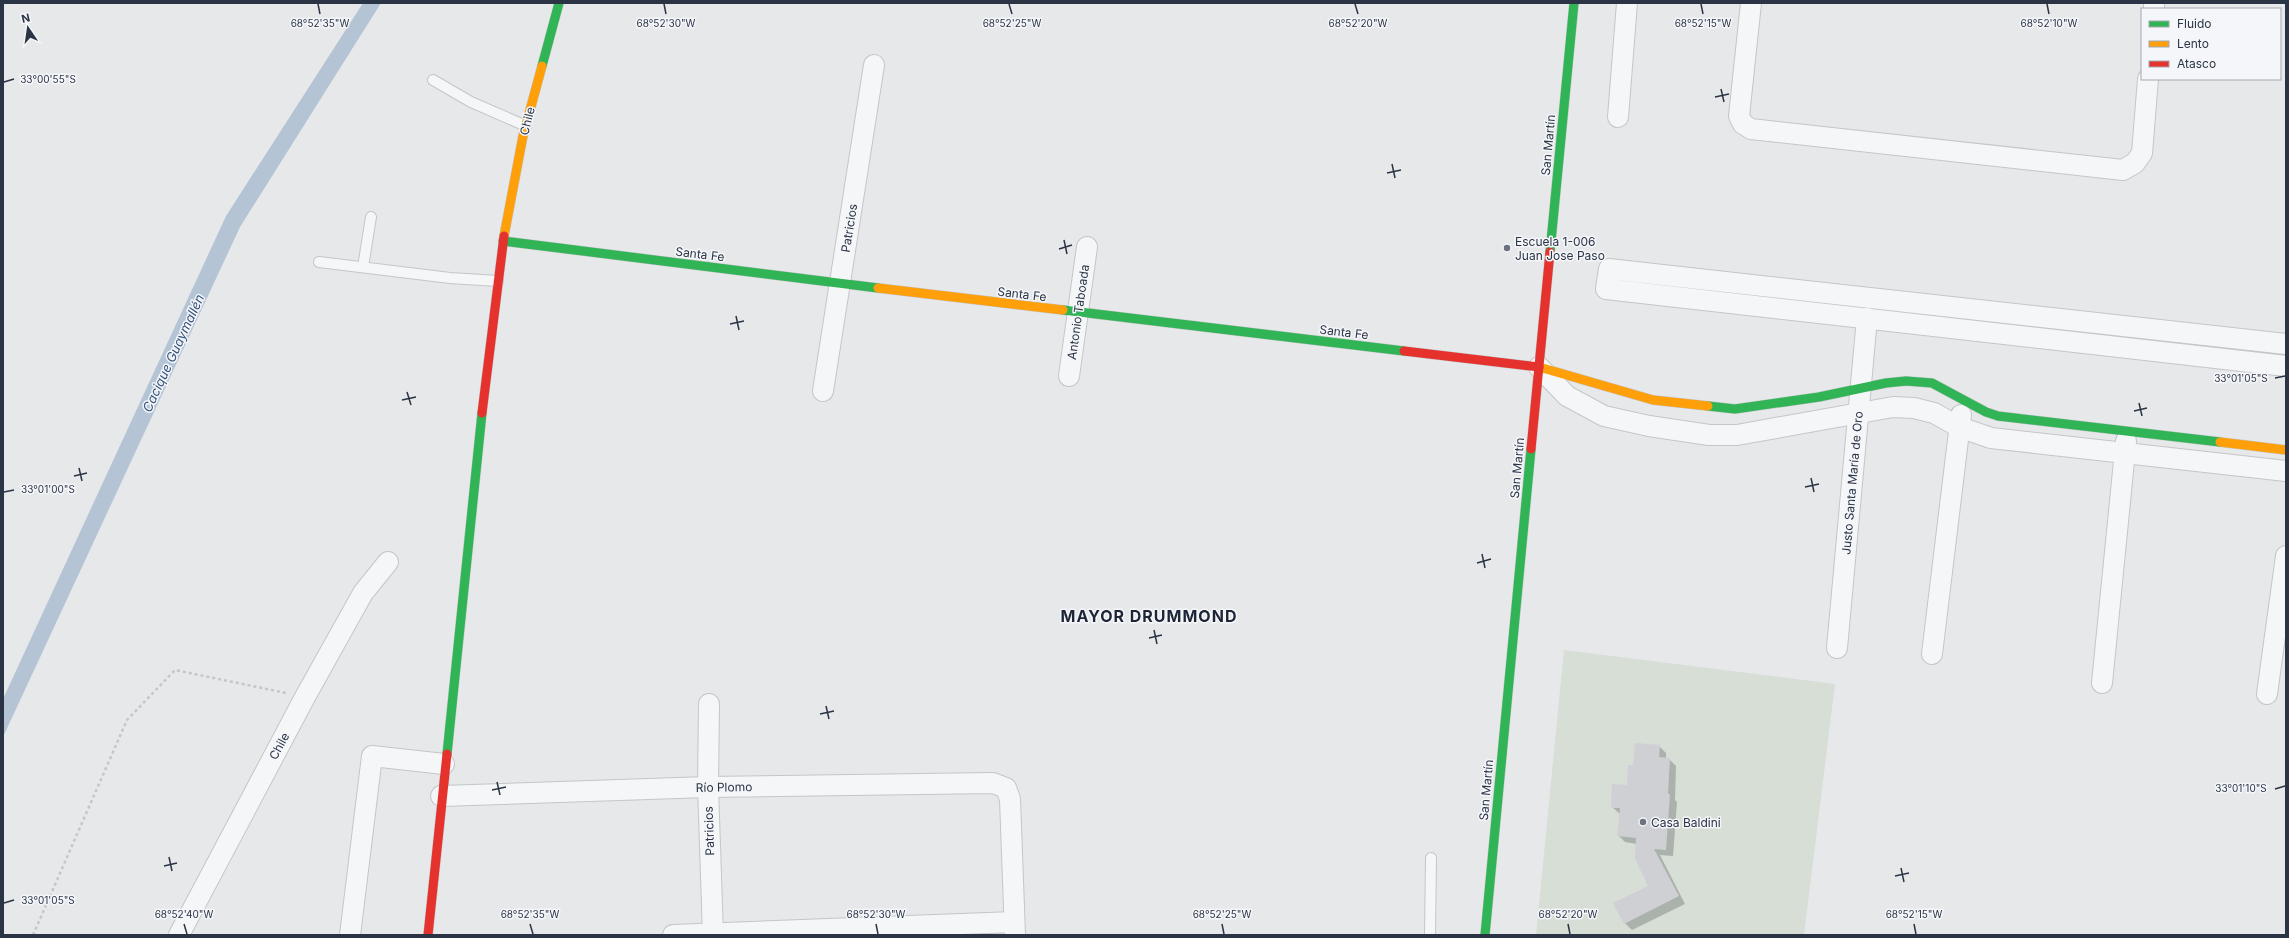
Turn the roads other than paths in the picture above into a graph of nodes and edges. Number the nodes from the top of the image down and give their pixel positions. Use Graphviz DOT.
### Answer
graph roads {
  1 [pos="559,3"];
  2 [pos="1574,3"];
  3 [pos="1627,3"];
  4 [pos="1751,3"];
  5 [pos="874,65"];
  6 [pos="433,80"];
  7 [pos="2148,80"];
  8 [pos="1618,117"];
  9 [pos="526,126"];
  10 [pos="370,217"];
  11 [pos="502,241"];
  12 [pos="1087,247"];
  13 [pos="319,262"];
  14 [pos="363,267"];
  15 [pos="498,281"];
  16 [pos="840,284"];
  17 [pos="1078,312"];
  18 [pos="1867,318"];
  19 [pos="2286,344"];
  20 [pos="2286,366"];
  21 [pos="1539,367"];
  22 [pos="1069,376"];
  23 [pos="1610,388"];
  24 [pos="1860,388"];
  25 [pos="823,391"];
  26 [pos="1963,399"];
  27 [pos="1735,409"];
  28 [pos="1858,414"];
  29 [pos="1604,416"];
  30 [pos="1959,426"];
  31 [pos="2127,431"];
  32 [pos="1737,436"];
  33 [pos="2286,450"];
  34 [pos="2125,454"];
  35 [pos="2286,470"];
  36 [pos="2286,556"];
  37 [pos="388,562"];
  38 [pos="1837,648"];
  39 [pos="1932,654"];
  40 [pos="2102,683"];
  41 [pos="2267,694"];
  42 [pos="709,704"];
  43 [pos="444,764"];
  44 [pos="708,787"];
  45 [pos="441,796"];
  46 [pos="1431,858"];
  47 [pos="1015,929"];
  48 [pos="713,934"];
  49 [pos="178,935"];
  50 [pos="350,935"];
  51 [pos="428,935"];
  52 [pos="673,935"];
  53 [pos="1430,935"];
  54 [pos="1485,935"];
  1 -- 9 [label="street, Chile"];
  2 -- 21 [label="street, San Martín"];
  3 -- 8 [label="street"];
  4 -- 7 [label="street"];
  5 -- 16 [label="street, Patricios"];
  6 -- 9 [label="lane"];
  9 -- 11 [label="street, Chile"];
  10 -- 14 [label="lane"];
  11 -- 15 [label="street, Chile"];
  11 -- 16 [label="street, Santa Fe"];
  12 -- 17 [label="street, Antonio Taboada"];
  13 -- 14 [label="lane"];
  14 -- 15 [label="lane"];
  15 -- 43 [label="street, Chile"];
  16 -- 17 [label="street, Santa Fe"];
  16 -- 25 [label="street, Patricios"];
  17 -- 21 [label="street, Santa Fe"];
  17 -- 22 [label="street, Antonio Taboada"];
  18 -- 19 [label="street"];
  18 -- 20 [label="street"];
  18 -- 24 [label="street, Justo Santa María de Oro"];
  21 -- 23 [label="street, Santa Fe"];
  21 -- 29 [label="street"];
  21 -- 54 [label="street, San Martín"];
  23 -- 27 [label="street, Santa Fe"];
  23 -- 29 [label="street"];
  24 -- 26 [label="street, Santa Fe"];
  24 -- 27 [label="street, Santa Fe"];
  24 -- 28 [label="street, Justo Santa María de Oro"];
  26 -- 30 [label="street"];
  26 -- 31 [label="street, Santa Fe"];
  27 -- 32 [label="street"];
  28 -- 30 [label="street"];
  28 -- 32 [label="street"];
  28 -- 38 [label="street, Justo Santa María de Oro"];
  29 -- 32 [label="street"];
  30 -- 34 [label="street"];
  30 -- 39 [label="street"];
  31 -- 33 [label="street, Santa Fe"];
  31 -- 34 [label="street"];
  34 -- 35 [label="street"];
  34 -- 40 [label="street"];
  36 -- 41 [label="street"];
  37 -- 49 [label="street, Chile"];
  42 -- 44 [label="street, Patricios"];
  43 -- 45 [label="street, Chile"];
  43 -- 50 [label="street"];
  44 -- 45 [label="street, Río Plomo"];
  44 -- 47 [label="street, Río Plomo"];
  44 -- 48 [label="street, Patricios"];
  45 -- 51 [label="street, Chile"];
  46 -- 53 [label="lane"];
  47 -- 48 [label="street"];
  48 -- 52 [label="street"];
}
